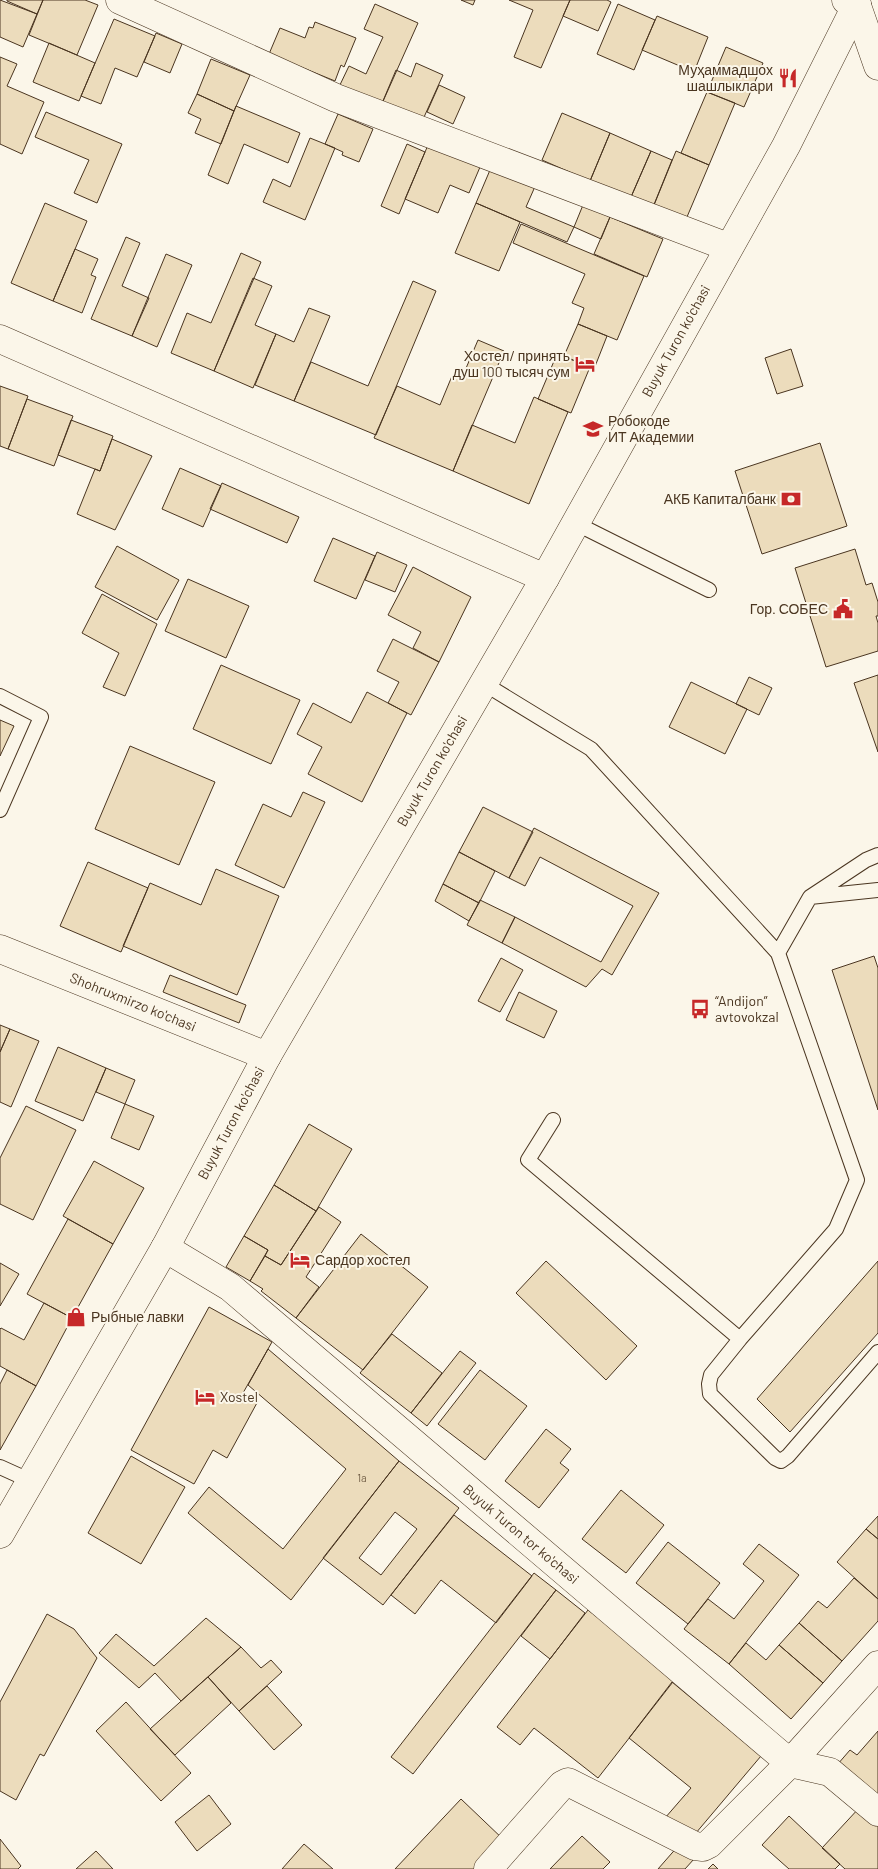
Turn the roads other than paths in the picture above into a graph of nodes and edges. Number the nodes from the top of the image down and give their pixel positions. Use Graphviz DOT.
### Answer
graph roads {
  1 [pos="120,0"];
  2 [pos="857,1"];
  3 [pos="878,66"];
  4 [pos="728,247"];
  5 [pos="0,339"];
  6 [pos="575,523"];
  7 [pos="545,578"];
  8 [pos="709,590"];
  9 [pos="483,684"];
  10 [pos="0,696"];
  11 [pos="0,810"];
  12 [pos="878,855"];
  13 [pos="878,890"];
  14 [pos="810,897"];
  15 [pos="0,949"];
  16 [pos="778,953"];
  17 [pos="267,1056"];
  18 [pos="552,1120"];
  19 [pos="165,1248"];
  20 [pos="740,1339"];
  21 [pos="878,1352"];
  22 [pos="0,1467"];
  23 [pos="31,1481"];
  24 [pos="0,1534"];
  25 [pos="878,1665"];
  26 [pos="790,1763"];
  27 [pos="878,1812"];
  28 [pos="488,1869"];
  1 -- 4 [label="street"];
  2 -- 3 [label="street"];
  2 -- 4 [label="street, Buyuk Turon ko'chasi"];
  4 -- 6 [label="street, Buyuk Turon ko'chasi"];
  5 -- 7 [label="street"];
  6 -- 7 [label="street, Buyuk Turon ko'chasi"];
  6 -- 8 [label="lane"];
  7 -- 9 [label="street, Buyuk Turon ko'chasi"];
  9 -- 16 [label="lane"];
  9 -- 17 [label="street, Buyuk Turon ko'chasi"];
  10 -- 11 [label="lane"];
  12 -- 14 [label="lane"];
  13 -- 14 [label="lane"];
  14 -- 16 [label="lane"];
  15 -- 17 [label="street, Shohruxmirzo ko'chasi"];
  16 -- 20 [label="lane"];
  17 -- 19 [label="street, Buyuk Turon ko'chasi"];
  18 -- 20 [label="lane"];
  19 -- 23 [label="street, Buyuk Turon ko'chasi"];
  19 -- 26 [label="street, Buyuk Turon tor ko'chasi"];
  20 -- 21 [label="lane"];
  22 -- 23 [label="lane"];
  23 -- 24 [label="street, Buyuk Turon ko'chasi"];
  25 -- 26 [label="street"];
  26 -- 27 [label="street, Buyuk Turon tor ko'chasi"];
  26 -- 28 [label="street"];
}
